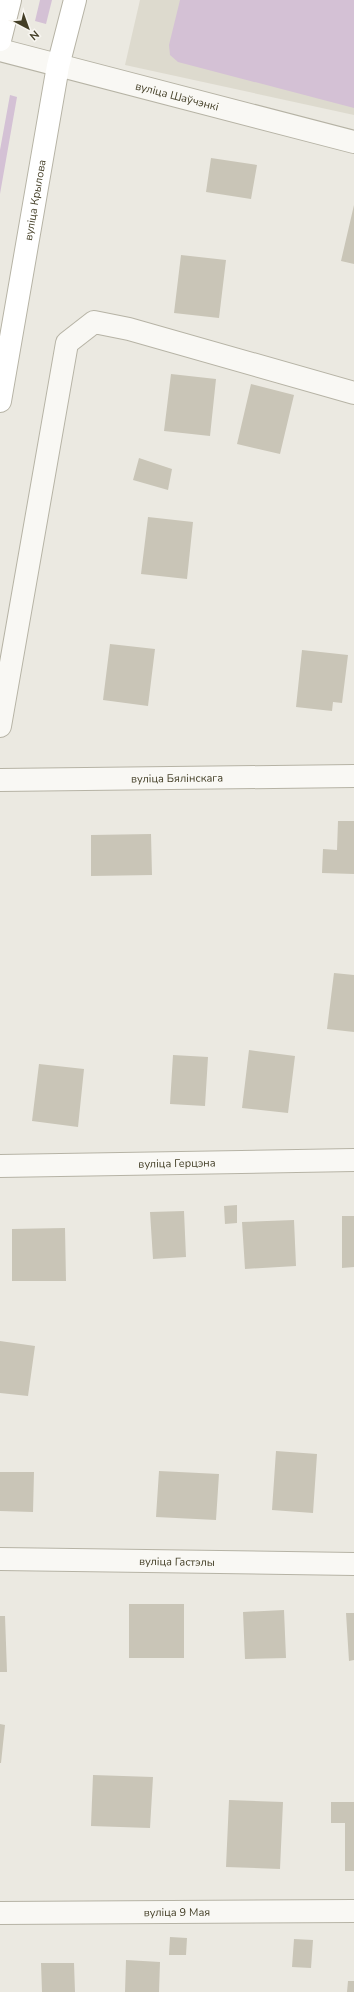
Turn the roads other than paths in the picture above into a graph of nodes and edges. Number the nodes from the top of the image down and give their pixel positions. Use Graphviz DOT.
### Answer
graph roads {
  1 [pos="10,0"];
  2 [pos="75,0"];
  3 [pos="0,40"];
  4 [pos="0,50"];
  5 [pos="58,66"];
  6 [pos="354,142"];
  7 [pos="354,393"];
  8 [pos="0,402"];
  9 [pos="0,726"];
  10 [pos="354,776"];
  11 [pos="0,780"];
  12 [pos="354,1160"];
  13 [pos="0,1166"];
  14 [pos="0,1560"];
  15 [pos="354,1564"];
  16 [pos="354,1911"];
  17 [pos="0,1912"];
  1 -- 3 [label="main road"];
  2 -- 5 [label="main road, вуліца Крылова"];
  4 -- 5 [label="street, вуліца Шаўчэнкі"];
  5 -- 6 [label="street, вуліца Шаўчэнкі"];
  5 -- 8 [label="main road, вуліца Крылова"];
  7 -- 9 [label="street"];
  10 -- 11 [label="street, вуліца Бялінскага"];
  12 -- 13 [label="street, вуліца Герцэна"];
  14 -- 15 [label="street, вуліца Гастэлы"];
  16 -- 17 [label="street, вуліца 9 Мая"];
}
